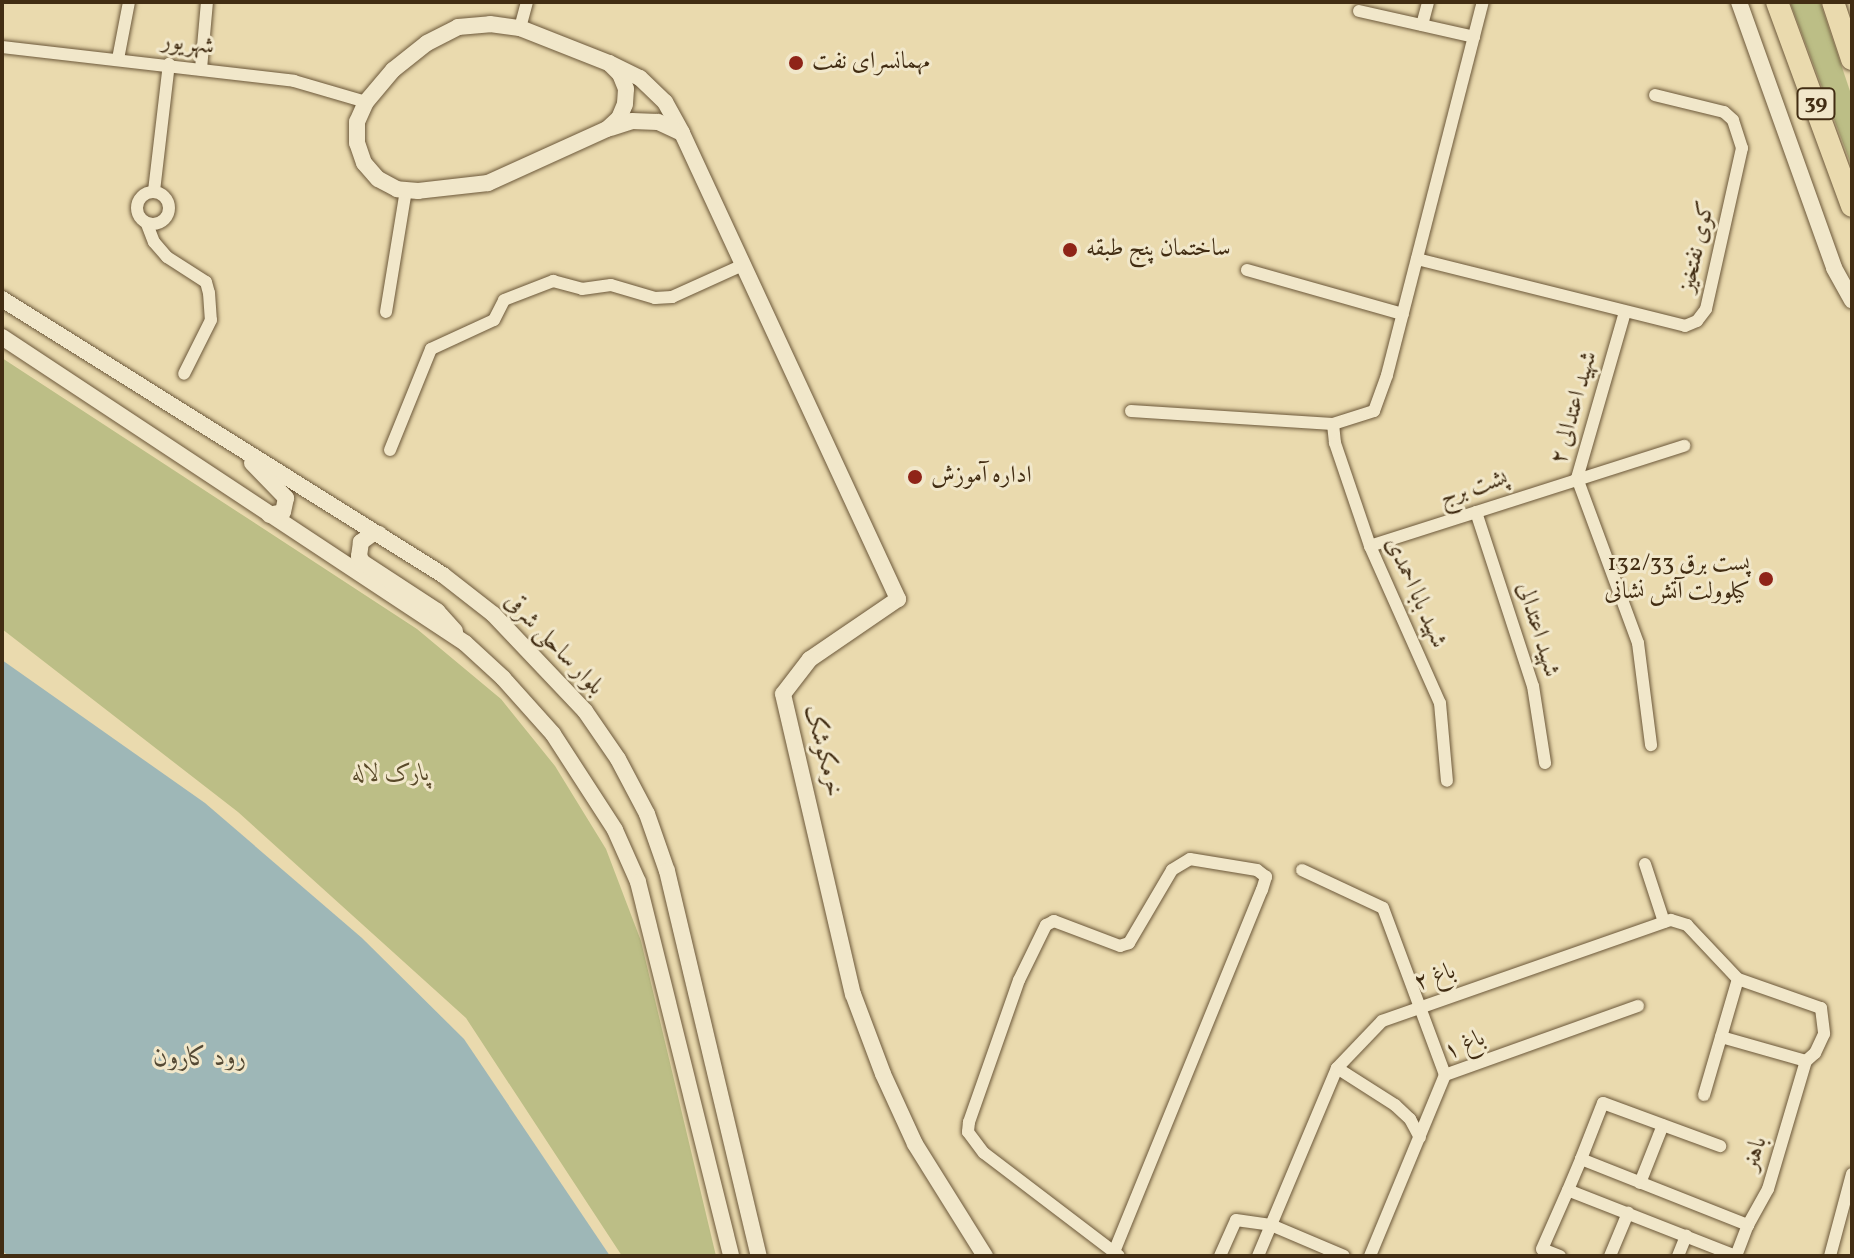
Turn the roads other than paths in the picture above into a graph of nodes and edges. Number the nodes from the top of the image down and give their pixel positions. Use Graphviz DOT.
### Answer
graph roads {
  1 [pos="129,2"];
  2 [pos="207,2"];
  3 [pos="527,2"];
  4 [pos="1428,2"];
  5 [pos="1483,2"];
  6 [pos="1739,2"];
  7 [pos="1777,2"];
  8 [pos="1833,2"];
  9 [pos="1359,11"];
  10 [pos="1422,25"];
  11 [pos="520,28"];
  12 [pos="1474,37"];
  13 [pos="2,47"];
  14 [pos="118,59"];
  15 [pos="1852,59"];
  16 [pos="609,63"];
  17 [pos="169,64"];
  18 [pos="201,69"];
  19 [pos="1655,95"];
  20 [pos="366,102"];
  21 [pos="607,129"];
  22 [pos="682,133"];
  23 [pos="406,190"];
  24 [pos="154,191"];
  25 [pos="1852,206"];
  26 [pos="147,224"];
  27 [pos="1417,259"];
  28 [pos="743,265"];
  29 [pos="1247,270"];
  30 [pos="2,299"];
  31 [pos="1852,300"];
  32 [pos="386,312"];
  33 [pos="1625,312"];
  34 [pos="1403,314"];
  35 [pos="2,337"];
  36 [pos="184,374"];
  37 [pos="1131,411"];
  38 [pos="1333,424"];
  39 [pos="230,442"];
  40 [pos="1684,446"];
  41 [pos="390,450"];
  42 [pos="1577,478"];
  43 [pos="1476,512"];
  44 [pos="269,515"];
  45 [pos="379,534"];
  46 [pos="1370,546"];
  47 [pos="465,643"];
  48 [pos="1651,745"];
  49 [pos="1545,763"];
  50 [pos="1447,781"];
  51 [pos="1645,864"];
  52 [pos="1302,870"];
  53 [pos="1664,922"];
  54 [pos="1738,979"];
  55 [pos="1638,1006"];
  56 [pos="1420,1007"];
  57 [pos="1721,1037"];
  58 [pos="1806,1061"];
  59 [pos="1337,1068"];
  60 [pos="1445,1075"];
  61 [pos="1704,1095"];
  62 [pos="1663,1125"];
  63 [pos="1420,1138"];
  64 [pos="1720,1146"];
  65 [pos="1581,1159"];
  66 [pos="1852,1174"];
  67 [pos="1640,1183"];
  68 [pos="1568,1190"];
  69 [pos="1628,1213"];
  70 [pos="1271,1225"];
  71 [pos="1748,1225"];
  72 [pos="1686,1236"];
  73 [pos="1116,1254"];
  74 [pos="731,1256"];
  75 [pos="759,1256"];
  76 [pos="985,1256"];
  77 [pos="1220,1256"];
  78 [pos="1258,1256"];
  79 [pos="1344,1256"];
  80 [pos="1370,1256"];
  81 [pos="1560,1256"];
  82 [pos="1610,1256"];
  83 [pos="1678,1256"];
  84 [pos="1736,1256"];
  85 [pos="1830,1256"];
  1 -- 14 [label="street"];
  2 -- 18 [label="street"];
  3 -- 11 [label="street"];
  4 -- 10 [label="street"];
  5 -- 12 [label="street"];
  6 -- 31 [label="main road"];
  7 -- 25 [label="highway, 39"];
  8 -- 15 [label="highway, 39"];
  9 -- 10 [label="street"];
  10 -- 12 [label="street"];
  11 -- 16 [label="main road, خرمکوشک"];
  11 -- 20 [label="main road, خرمکوشک"];
  12 -- 27 [label="street"];
  13 -- 14 [label="street, شهریور"];
  14 -- 17 [label="street, شهریور"];
  16 -- 21 [label="main road"];
  16 -- 22 [label="main road, خرمکوشک"];
  17 -- 18 [label="street, شهریور"];
  17 -- 24 [label="street"];
  18 -- 20 [label="street, شهریور"];
  19 -- 33 [label="street, کوی نفتخیز"];
  20 -- 23 [label="main road"];
  21 -- 22 [label="main road"];
  21 -- 23 [label="main road"];
  22 -- 28 [label="main road, خرمکوشک"];
  23 -- 32 [label="street"];
  24 -- 26 [label="street"];
  24 -- 26 [label="street"];
  26 -- 36 [label="street"];
  27 -- 33 [label="street, کوی نفتخیز"];
  27 -- 34 [label="street"];
  28 -- 41 [label="street"];
  28 -- 76 [label="main road, خرمکوشک"];
  29 -- 34 [label="street"];
  30 -- 39 [label="main road, بلوار ساحلی شرقی"];
  33 -- 42 [label="street, شهید اعتدالی ۲"];
  34 -- 38 [label="street"];
  35 -- 44 [label="main road"];
  37 -- 38 [label="street"];
  38 -- 46 [label="street, شهید بابا احمدی"];
  39 -- 44 [label="main road"];
  39 -- 45 [label="main road, بلوار ساحلی شرقی"];
  40 -- 42 [label="street, پشت برج"];
  42 -- 43 [label="street, پشت برج"];
  42 -- 48 [label="street, شهید اعتدالی ۲"];
  43 -- 46 [label="street, پشت برج"];
  43 -- 49 [label="street, شهید اعتدالی"];
  44 -- 47 [label="main road"];
  45 -- 47 [label="main road"];
  45 -- 75 [label="main road, بلوار ساحلی شرقی"];
  46 -- 50 [label="street, شهید بابا احمدی"];
  47 -- 74 [label="main road"];
  51 -- 53 [label="street"];
  52 -- 56 [label="street"];
  53 -- 54 [label="street"];
  53 -- 56 [label="street, باغ ۲"];
  54 -- 57 [label="street"];
  54 -- 58 [label="street"];
  55 -- 60 [label="street, باغ ۱"];
  56 -- 59 [label="street, باغ ۲"];
  56 -- 60 [label="street"];
  57 -- 58 [label="street"];
  57 -- 61 [label="street"];
  58 -- 71 [label="street, باهنر"];
  59 -- 63 [label="street"];
  59 -- 70 [label="street, باغ ۲"];
  60 -- 63 [label="street, باغ ۱"];
  62 -- 64 [label="street"];
  62 -- 65 [label="street"];
  62 -- 67 [label="street"];
  63 -- 80 [label="street, باغ ۱"];
  65 -- 67 [label="street"];
  65 -- 68 [label="street"];
  66 -- 85 [label="street"];
  67 -- 71 [label="street"];
  68 -- 69 [label="street"];
  68 -- 81 [label="street"];
  69 -- 72 [label="street"];
  69 -- 82 [label="street"];
  70 -- 77 [label="street"];
  70 -- 78 [label="street, باغ ۲"];
  70 -- 79 [label="street"];
  71 -- 84 [label="street, باهنر"];
  72 -- 83 [label="street"];
  72 -- 84 [label="street"];
  73 -- 73 [label="street"];
}
